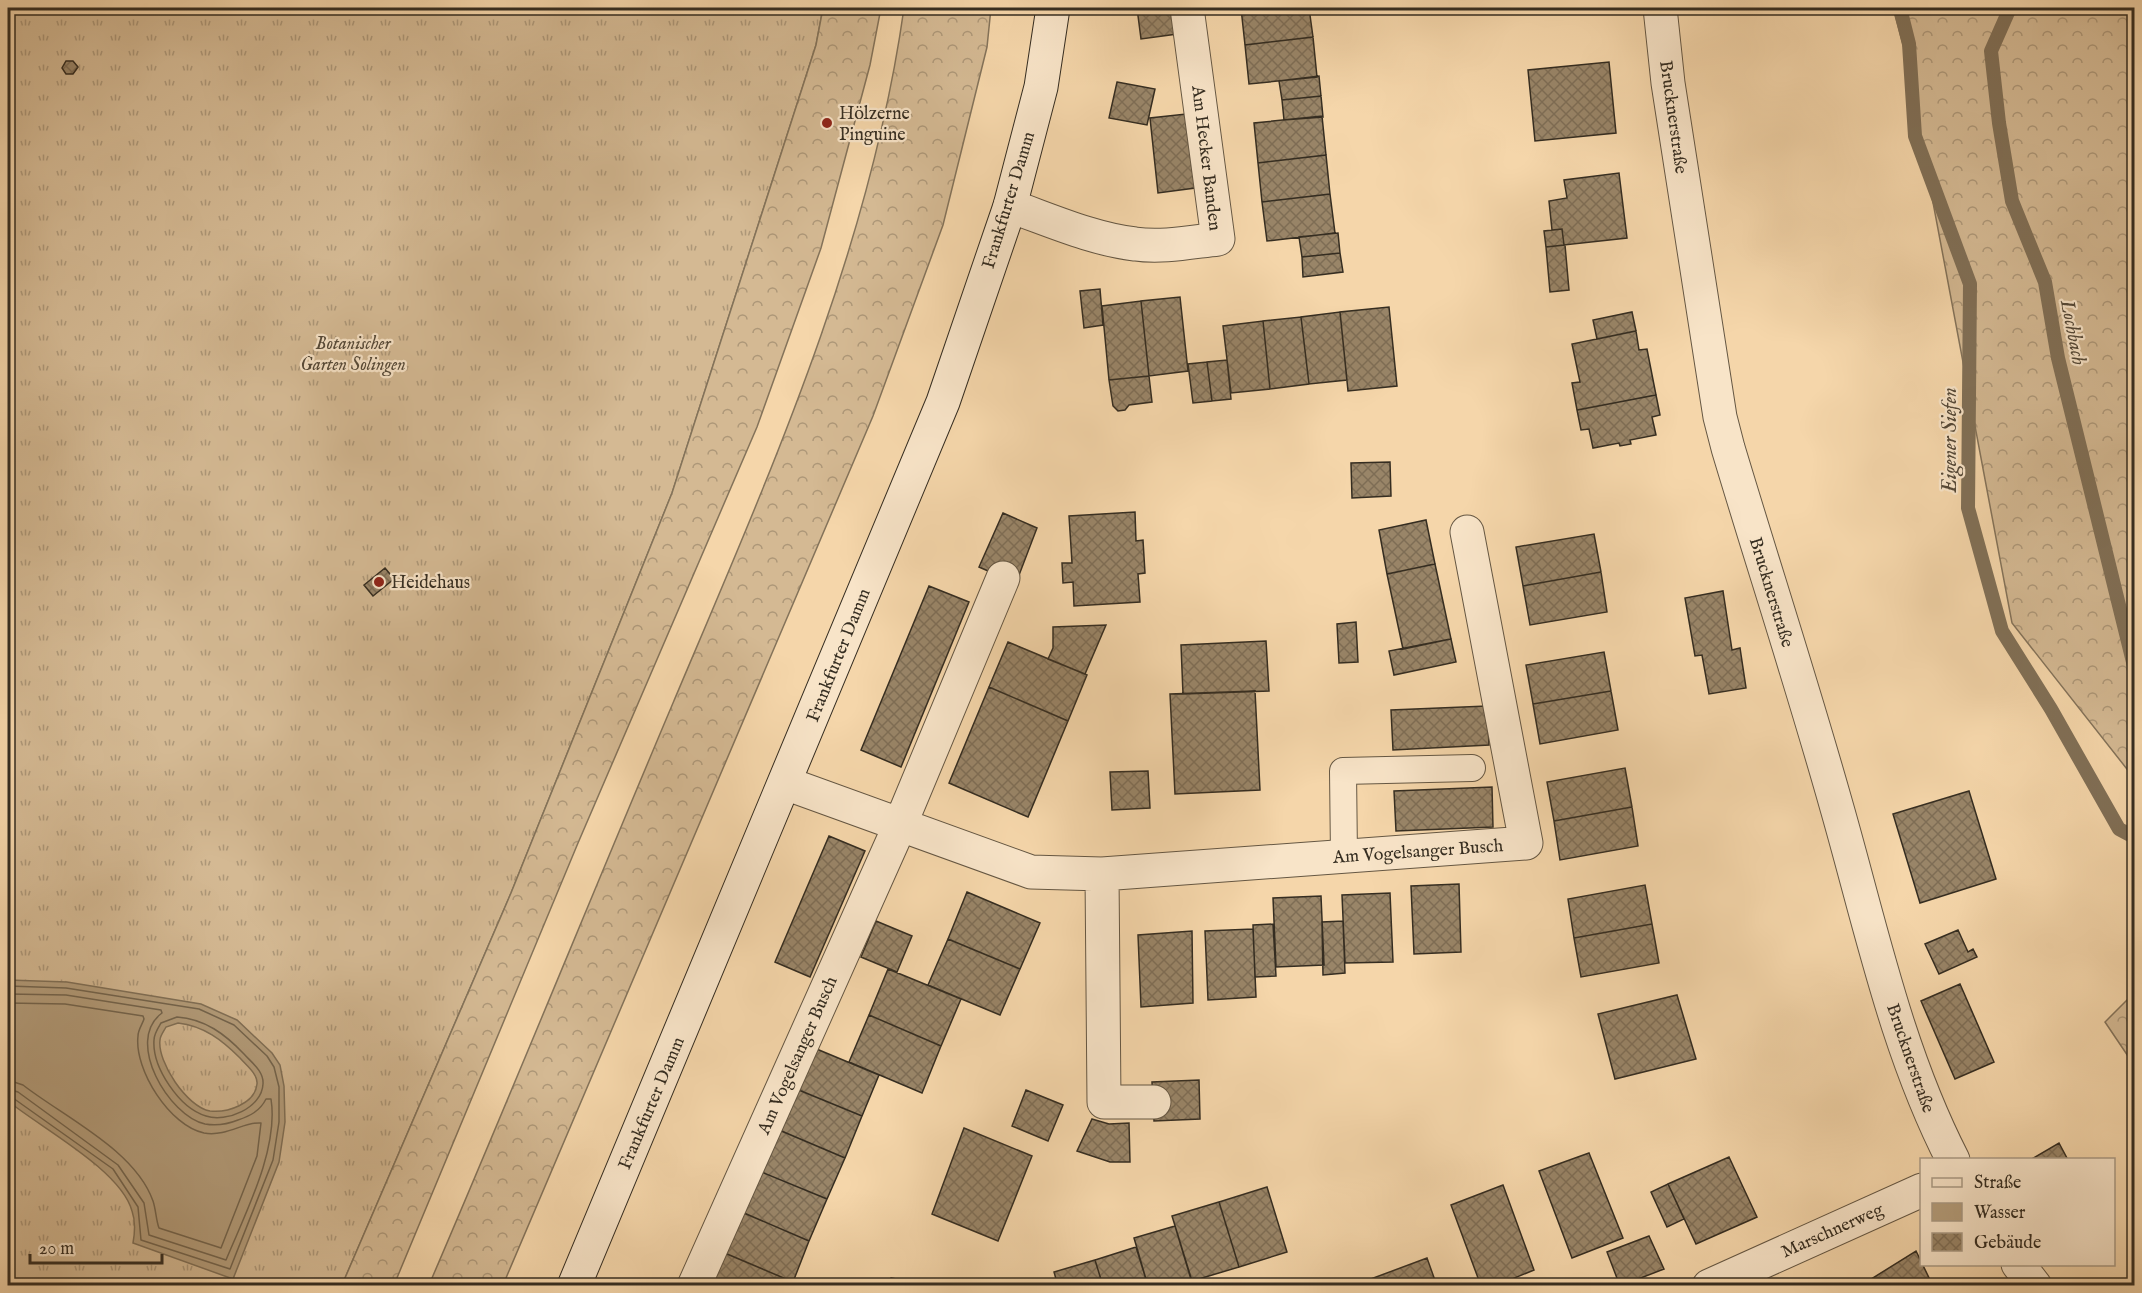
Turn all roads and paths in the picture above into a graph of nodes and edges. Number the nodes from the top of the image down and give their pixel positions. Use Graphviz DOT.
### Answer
graph roads {
  1 [pos="1053,8"];
  2 [pos="1187,8"];
  3 [pos="1660,8"];
  4 [pos="1010,206"];
  5 [pos="1467,532"];
  6 [pos="1003,579"];
  7 [pos="1472,768"];
  8 [pos="785,783"];
  9 [pos="900,825"];
  10 [pos="1344,857"];
  11 [pos="1102,874"];
  12 [pos="1154,1102"];
  13 [pos="1952,1158"];
  14 [pos="1920,1191"];
  15 [pos="2020,1266"];
  16 [pos="574,1286"];
  17 [pos="694,1286"];
  18 [pos="1709,1286"];
  19 [pos="2035,1286"];
  1 -- 4 [label="street, Frankfurter Damm"];
  2 -- 4 [label="street, Am Hecker Banden"];
  3 -- 13 [label="street, Brucknerstraße"];
  4 -- 8 [label="street, Frankfurter Damm"];
  5 -- 10 [label="street, Am Vogelsanger Busch"];
  6 -- 9 [label="street, Am Vogelsanger Busch"];
  7 -- 10 [label="lane"];
  8 -- 9 [label="street, Am Vogelsanger Busch"];
  8 -- 16 [label="street, Frankfurter Damm"];
  9 -- 11 [label="street, Am Vogelsanger Busch"];
  9 -- 17 [label="street, Am Vogelsanger Busch"];
  10 -- 11 [label="street, Am Vogelsanger Busch"];
  11 -- 12 [label="street"];
  14 -- 18 [label="street, Marschnerweg"];
  15 -- 19 [label="street"];
}
